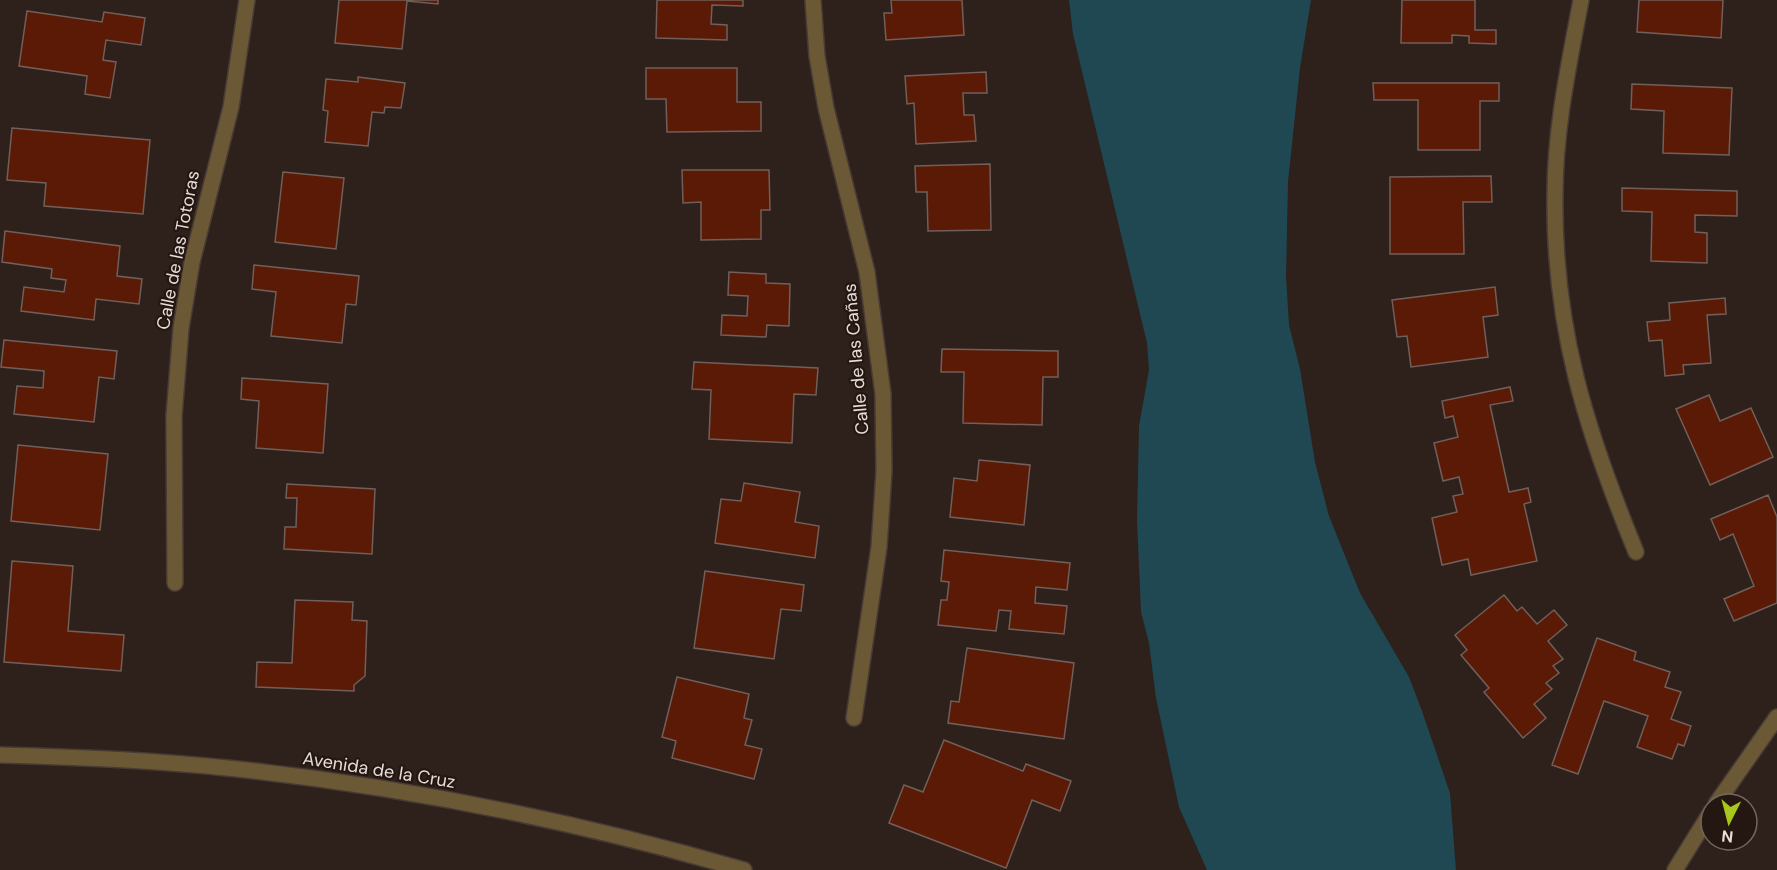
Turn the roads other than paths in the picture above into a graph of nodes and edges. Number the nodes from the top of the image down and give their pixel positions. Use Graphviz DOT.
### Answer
graph roads {
  1 [pos="247,0"];
  2 [pos="813,0"];
  3 [pos="1581,0"];
  4 [pos="1636,552"];
  5 [pos="175,583"];
  6 [pos="1777,717"];
  7 [pos="854,718"];
  8 [pos="0,755"];
  9 [pos="1724,792"];
  10 [pos="1699,831"];
  11 [pos="744,870"];
  12 [pos="1675,870"];
  1 -- 5 [label="street, Calle de las Totoras"];
  2 -- 7 [label="street, Calle de las Cañas"];
  3 -- 4 [label="street"];
  6 -- 9 [label="street"];
  8 -- 11 [label="street, Avenida de la Cruz"];
  10 -- 12 [label="street"];
}
